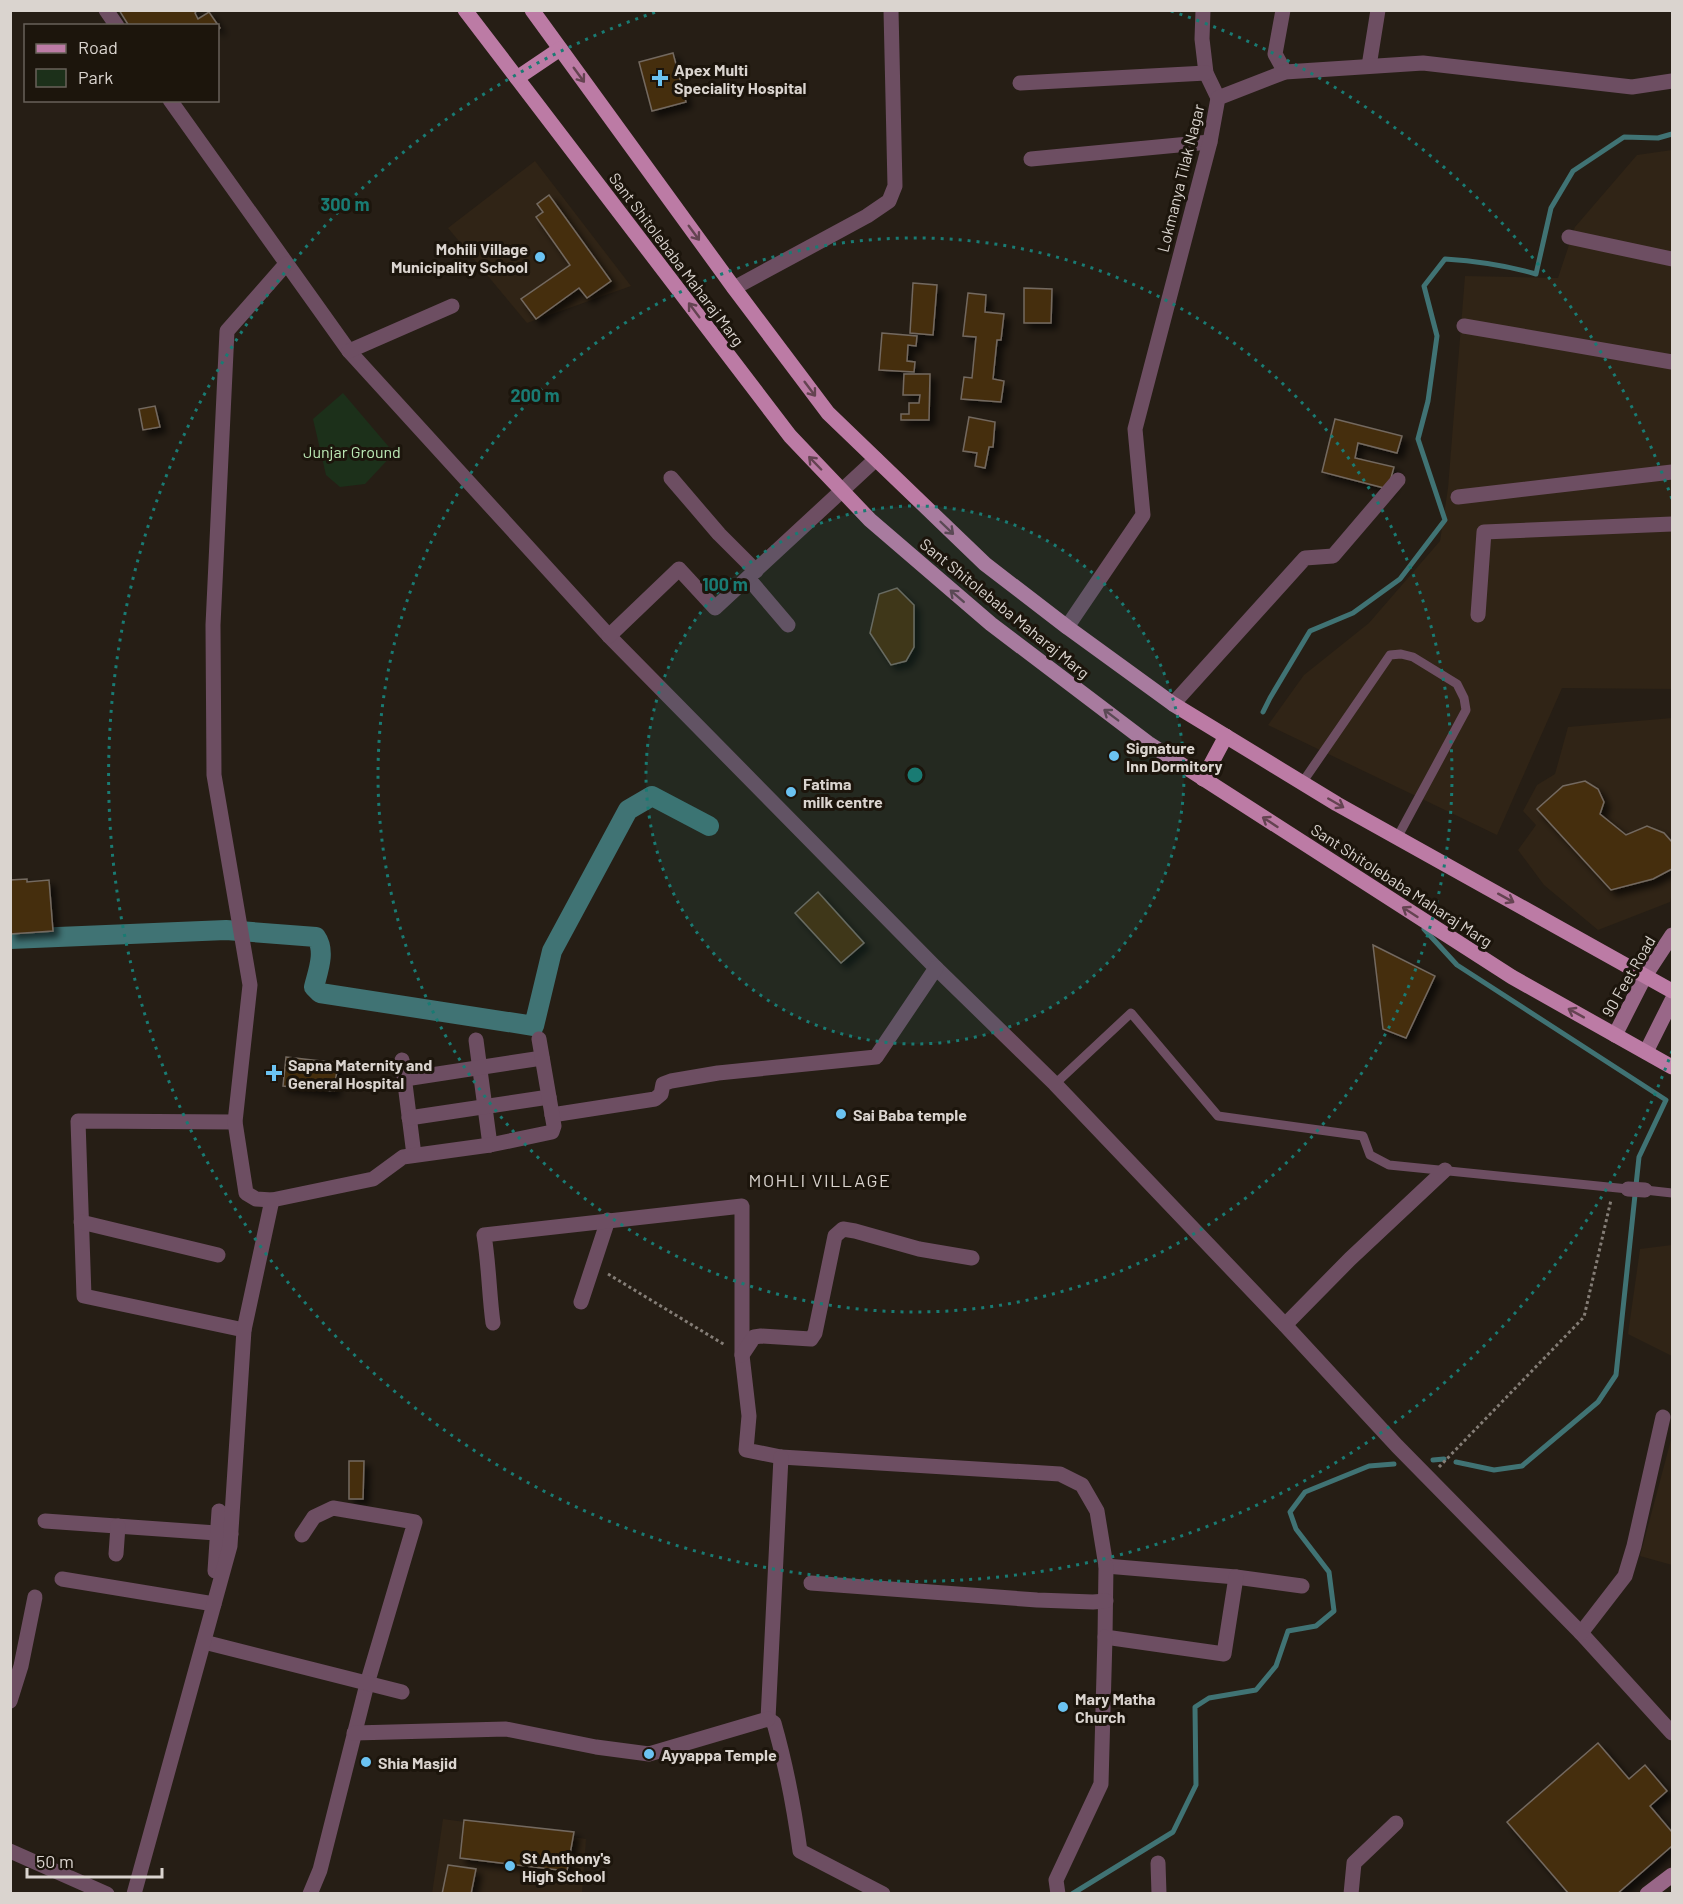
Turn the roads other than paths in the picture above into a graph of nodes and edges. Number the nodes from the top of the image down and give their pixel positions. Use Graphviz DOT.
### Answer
graph roads {
  1 [pos="106,10"];
  2 [pos="465,10"];
  3 [pos="532,10"];
  4 [pos="891,10"];
  5 [pos="1203,10"];
  6 [pos="1283,10"];
  7 [pos="1378,10"];
  8 [pos="116,24"];
  9 [pos="560,49"];
  10 [pos="1369,66"];
  11 [pos="1285,72"];
  12 [pos="1206,73"];
  13 [pos="517,78"];
  14 [pos="1672,81"];
  15 [pos="1020,83"];
  16 [pos="1218,98"];
  17 [pos="171,102"];
  18 [pos="1210,142"];
  19 [pos="1031,159"];
  20 [pos="1569,237"];
  21 [pos="1672,259"];
  22 [pos="286,264"];
  23 [pos="734,288"];
  24 [pos="452,306"];
  25 [pos="1464,326"];
  26 [pos="349,351"];
  27 [pos="1672,362"];
  28 [pos="876,459"];
  29 [pos="1672,472"];
  30 [pos="671,478"];
  31 [pos="1398,480"];
  32 [pos="842,492"];
  33 [pos="1458,497"];
  34 [pos="1672,524"];
  35 [pos="752,575"];
  36 [pos="1478,615"];
  37 [pos="788,625"];
  38 [pos="1067,627"];
  39 [pos="609,636"];
  40 [pos="1173,704"];
  41 [pos="1226,736"];
  42 [pos="1203,779"];
  43 [pos="1302,783"];
  44 [pos="1397,838"];
  45 [pos="1672,935"];
  46 [pos="936,968"];
  47 [pos="1645,976"];
  48 [pos="1672,991"];
  49 [pos="1672,1000"];
  50 [pos="1615,1035"];
  51 [pos="539,1039"];
  52 [pos="476,1040"];
  53 [pos="1646,1052"];
  54 [pos="542,1058"];
  55 [pos="402,1060"];
  56 [pos="1672,1067"];
  57 [pos="481,1068"];
  58 [pos="405,1079"];
  59 [pos="1055,1084"];
  60 [pos="549,1097"];
  61 [pos="485,1106"];
  62 [pos="552,1115"];
  63 [pos="409,1118"];
  64 [pos="235,1122"];
  65 [pos="490,1145"];
  66 [pos="414,1155"];
  67 [pos="1445,1170"];
  68 [pos="1621,1188"];
  69 [pos="1645,1191"];
  70 [pos="1672,1193"];
  71 [pos="272,1200"];
  72 [pos="608,1220"];
  73 [pos="81,1222"];
  74 [pos="218,1255"];
  75 [pos="972,1258"];
  76 [pos="581,1302"];
  77 [pos="493,1323"];
  78 [pos="1285,1325"];
  79 [pos="244,1330"];
  80 [pos="742,1356"];
  81 [pos="1663,1417"];
  82 [pos="782,1457"];
  83 [pos="219,1511"];
  84 [pos="45,1521"];
  85 [pos="118,1526"];
  86 [pos="224,1534"];
  87 [pos="302,1535"];
  88 [pos="116,1554"];
  89 [pos="1106,1566"];
  90 [pos="215,1571"];
  91 [pos="1236,1577"];
  92 [pos="62,1579"];
  93 [pos="811,1583"];
  94 [pos="1302,1586"];
  95 [pos="35,1597"];
  96 [pos="1106,1600"];
  97 [pos="214,1604"];
  98 [pos="1581,1633"];
  99 [pos="1105,1637"];
  100 [pos="204,1642"];
  101 [pos="367,1684"];
  102 [pos="402,1692"];
  103 [pos="10,1701"];
  104 [pos="768,1719"];
  105 [pos="354,1733"];
  106 [pos="1672,1733"];
  107 [pos="1396,1823"];
  108 [pos="10,1851"];
  109 [pos="1158,1863"];
  110 [pos="1672,1875"];
  111 [pos="107,1893"];
  112 [pos="134,1893"];
  113 [pos="310,1893"];
  114 [pos="883,1893"];
  115 [pos="1058,1893"];
  116 [pos="1159,1893"];
  117 [pos="1351,1893"];
  118 [pos="1647,1893"];
  1 -- 8 [label="street"];
  2 -- 13 [label="main road, Sant Shitolebaba Maharaj Marg"];
  3 -- 9 [label="main road, Sant Shitolebaba Maharaj Marg"];
  4 -- 23 [label="street"];
  5 -- 12 [label="street"];
  6 -- 11 [label="street"];
  7 -- 10 [label="street"];
  9 -- 13 [label="main road"];
  9 -- 23 [label="main road, Sant Shitolebaba Maharaj Marg, one-way"];
  10 -- 11 [label="street, Lokmanya Tilak Nagar"];
  10 -- 14 [label="street, Lokmanya Tilak Nagar"];
  11 -- 16 [label="street, Lokmanya Tilak Nagar"];
  12 -- 15 [label="street"];
  12 -- 16 [label="street"];
  32 -- 13 [label="main road, Sant Shitolebaba Maharaj Marg, one-way"];
  16 -- 18 [label="street, Lokmanya Tilak Nagar"];
  17 -- 22 [label="street"];
  18 -- 19 [label="street"];
  18 -- 38 [label="street, Lokmanya Tilak Nagar"];
  20 -- 21 [label="street"];
  22 -- 26 [label="street"];
  22 -- 64 [label="street"];
  23 -- 28 [label="main road, Sant Shitolebaba Maharaj Marg, one-way"];
  24 -- 26 [label="street"];
  25 -- 27 [label="street"];
  26 -- 39 [label="street"];
  28 -- 32 [label="street"];
  28 -- 38 [label="main road, Sant Shitolebaba Maharaj Marg, one-way"];
  29 -- 33 [label="street"];
  30 -- 35 [label="street"];
  31 -- 40 [label="street"];
  32 -- 35 [label="street"];
  42 -- 32 [label="main road, Sant Shitolebaba Maharaj Marg, one-way"];
  34 -- 36 [label="street"];
  35 -- 37 [label="street"];
  35 -- 39 [label="street"];
  38 -- 40 [label="main road, Sant Shitolebaba Maharaj Marg"];
  39 -- 46 [label="street"];
  40 -- 41 [label="main road, Sant Shitolebaba Maharaj Marg"];
  41 -- 42 [label="main road"];
  41 -- 43 [label="main road, Sant Shitolebaba Maharaj Marg"];
  50 -- 42 [label="main road, Sant Shitolebaba Maharaj Marg, one-way"];
  43 -- 44 [label="main road, Sant Shitolebaba Maharaj Marg, one-way"];
  43 -- 44 [label="lane"];
  44 -- 47 [label="main road, Sant Shitolebaba Maharaj Marg, one-way"];
  45 -- 47 [label="street, 90 Feet Road"];
  46 -- 59 [label="street"];
  46 -- 62 [label="street"];
  47 -- 48 [label="main road, Sant Shitolebaba Maharaj Marg"];
  47 -- 50 [label="street, 90 Feet Road"];
  49 -- 53 [label="street"];
  50 -- 53 [label="main road, Sant Shitolebaba Maharaj Marg"];
  51 -- 54 [label="street"];
  52 -- 57 [label="street"];
  53 -- 56 [label="main road, Sant Shitolebaba Maharaj Marg"];
  54 -- 57 [label="street"];
  54 -- 60 [label="street"];
  55 -- 58 [label="street"];
  57 -- 58 [label="street"];
  57 -- 61 [label="street"];
  58 -- 63 [label="street"];
  59 -- 67 [label="lane"];
  59 -- 78 [label="street"];
  60 -- 61 [label="street"];
  60 -- 62 [label="street"];
  61 -- 63 [label="street"];
  61 -- 65 [label="street"];
  62 -- 65 [label="street"];
  63 -- 66 [label="street"];
  64 -- 71 [label="street"];
  64 -- 73 [label="street"];
  65 -- 66 [label="street"];
  66 -- 71 [label="street"];
  67 -- 68 [label="lane"];
  67 -- 78 [label="street"];
  68 -- 69 [label="street"];
  69 -- 70 [label="lane"];
  71 -- 79 [label="street"];
  72 -- 76 [label="street"];
  72 -- 77 [label="street"];
  72 -- 80 [label="street"];
  73 -- 74 [label="street"];
  73 -- 79 [label="street"];
  75 -- 80 [label="street"];
  78 -- 98 [label="street"];
  79 -- 86 [label="street"];
  80 -- 82 [label="street"];
  81 -- 98 [label="street"];
  82 -- 89 [label="street"];
  82 -- 104 [label="street"];
  83 -- 86 [label="street"];
  84 -- 85 [label="street"];
  85 -- 86 [label="street"];
  85 -- 88 [label="street"];
  86 -- 90 [label="street"];
  86 -- 97 [label="street"];
  87 -- 101 [label="street"];
  89 -- 91 [label="street"];
  89 -- 96 [label="street"];
  91 -- 94 [label="street"];
  91 -- 99 [label="street"];
  92 -- 97 [label="street"];
  93 -- 96 [label="street"];
  95 -- 103 [label="street"];
  96 -- 99 [label="street"];
  97 -- 100 [label="street"];
  98 -- 106 [label="street"];
  99 -- 115 [label="street"];
  100 -- 101 [label="street"];
  100 -- 112 [label="street"];
  101 -- 102 [label="street"];
  101 -- 105 [label="street"];
  104 -- 105 [label="street"];
  104 -- 114 [label="street"];
  105 -- 113 [label="street"];
  107 -- 117 [label="street"];
  108 -- 111 [label="street"];
  109 -- 116 [label="street"];
  110 -- 118 [label="street"];
}
